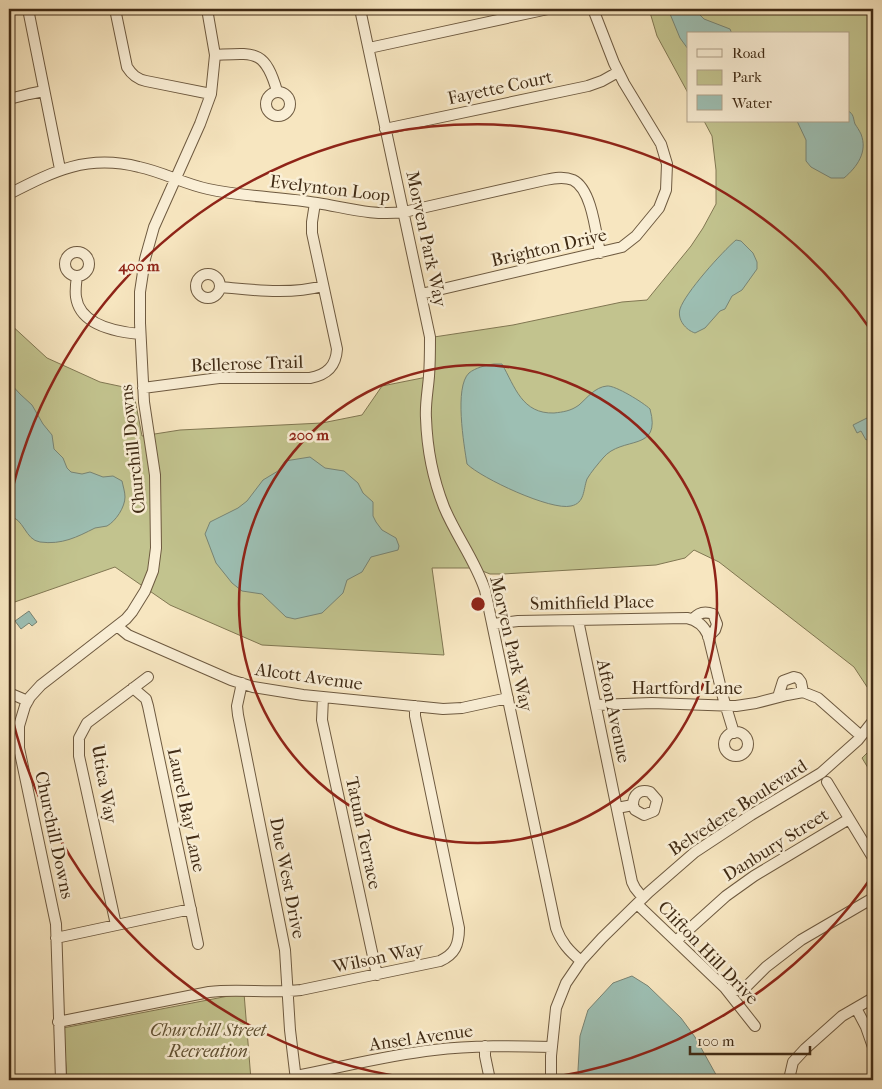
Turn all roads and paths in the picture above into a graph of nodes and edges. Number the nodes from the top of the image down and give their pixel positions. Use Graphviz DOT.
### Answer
graph roads {
  1 [pos="28,9"];
  2 [pos="115,9"];
  3 [pos="207,9"];
  4 [pos="360,9"];
  5 [pos="548,9"];
  6 [pos="593,9"];
  7 [pos="369,48"];
  8 [pos="215,55"];
  9 [pos="618,72"];
  10 [pos="44,92"];
  11 [pos="277,92"];
  12 [pos="211,94"];
  13 [pos="9,99"];
  14 [pos="385,129"];
  15 [pos="60,169"];
  16 [pos="175,178"];
  17 [pos="9,194"];
  18 [pos="315,203"];
  19 [pos="404,212"];
  20 [pos="600,253"];
  21 [pos="77,276"];
  22 [pos="323,286"];
  23 [pos="220,287"];
  24 [pos="422,294"];
  25 [pos="140,334"];
  26 [pos="143,388"];
  27 [pos="693,619"];
  28 [pos="578,620"];
  29 [pos="493,624"];
  30 [pos="117,626"];
  31 [pos="708,637"];
  32 [pos="148,678"];
  33 [pos="242,683"];
  34 [pos="133,688"];
  35 [pos="803,692"];
  36 [pos="9,693"];
  37 [pos="323,697"];
  38 [pos="778,697"];
  39 [pos="508,698"];
  40 [pos="28,701"];
  41 [pos="596,705"];
  42 [pos="415,706"];
  43 [pos="725,706"];
  44 [pos="873,721"];
  45 [pos="734,732"];
  46 [pos="861,736"];
  47 [pos="827,782"];
  48 [pos="633,805"];
  49 [pos="617,808"];
  50 [pos="849,819"];
  51 [pos="873,858"];
  52 [pos="873,898"];
  53 [pos="640,901"];
  54 [pos="191,910"];
  55 [pos="116,926"];
  56 [pos="56,938"];
  57 [pos="676,941"];
  58 [pos="198,944"];
  59 [pos="581,961"];
  60 [pos="377,974"];
  61 [pos="288,992"];
  62 [pos="730,993"];
  63 [pos="873,998"];
  64 [pos="856,1008"];
  65 [pos="58,1022"];
  66 [pos="755,1026"];
  67 [pos="485,1046"];
  68 [pos="552,1046"];
  69 [pos="873,1047"];
  70 [pos="296,1078"];
  71 [pos="61,1080"];
  72 [pos="490,1080"];
  73 [pos="551,1080"];
  74 [pos="791,1080"];
  1 -- 10 [label="street"];
  2 -- 12 [label="street"];
  3 -- 8 [label="street, Churchill Downs"];
  4 -- 7 [label="street, Morven Park Way"];
  5 -- 7 [label="street"];
  6 -- 9 [label="street, Brighton Drive"];
  7 -- 14 [label="street, Morven Park Way"];
  8 -- 11 [label="street"];
  8 -- 12 [label="street, Churchill Downs"];
  9 -- 14 [label="street, Fayette Court"];
  9 -- 20 [label="street, Brighton Drive"];
  10 -- 13 [label="street"];
  10 -- 15 [label="street"];
  12 -- 16 [label="street, Churchill Downs"];
  14 -- 19 [label="street, Morven Park Way"];
  15 -- 16 [label="street, Evelynton Loop"];
  15 -- 17 [label="street, Evelynton Loop"];
  16 -- 18 [label="street, Evelynton Loop"];
  16 -- 25 [label="street, Churchill Downs"];
  18 -- 19 [label="street, Evelynton Loop"];
  18 -- 22 [label="street, Bellerose Trail"];
  19 -- 20 [label="street, Evelynton Loop"];
  19 -- 24 [label="street, Morven Park Way"];
  20 -- 24 [label="street, Brighton Drive"];
  21 -- 25 [label="street"];
  22 -- 23 [label="street"];
  22 -- 26 [label="street, Bellerose Trail"];
  24 -- 29 [label="street, Morven Park Way"];
  25 -- 26 [label="street, Churchill Downs"];
  26 -- 30 [label="street, Churchill Downs"];
  27 -- 28 [label="street, Smithfield Place"];
  27 -- 31 [label="street, Smithfield Place"];
  27 -- 31 [label="street, Smithfield Place"];
  28 -- 29 [label="street, Smithfield Place"];
  28 -- 41 [label="street, Afton Avenue"];
  29 -- 39 [label="street, Morven Park Way"];
  30 -- 33 [label="street, Alcott Avenue"];
  30 -- 40 [label="street, Churchill Downs"];
  31 -- 43 [label="street, Smithfield Place"];
  32 -- 34 [label="street, Utica Way"];
  33 -- 37 [label="street, Alcott Avenue"];
  33 -- 61 [label="street, Due West Drive"];
  34 -- 54 [label="street, Laurel Bay Lane"];
  34 -- 55 [label="street, Utica Way"];
  35 -- 38 [label="street, Hartford Lane"];
  35 -- 38 [label="street"];
  35 -- 46 [label="street"];
  36 -- 40 [label="street"];
  37 -- 42 [label="street, Alcott Avenue"];
  37 -- 60 [label="street, Tatum Terrace"];
  38 -- 43 [label="street, Hartford Lane"];
  39 -- 42 [label="street, Alcott Avenue"];
  39 -- 59 [label="street, Morven Park Way"];
  40 -- 56 [label="street, Churchill Downs"];
  41 -- 43 [label="street, Hartford Lane"];
  41 -- 49 [label="street, Afton Avenue"];
  42 -- 60 [label="street, Wilson Way"];
  43 -- 45 [label="street, Smithfield Place"];
  44 -- 46 [label="street, Belvedere Boulevard"];
  46 -- 53 [label="street, Belvedere Boulevard"];
  47 -- 50 [label="street"];
  48 -- 49 [label="street"];
  49 -- 53 [label="street, Afton Avenue"];
  50 -- 51 [label="street"];
  50 -- 57 [label="street, Danbury Street"];
  52 -- 62 [label="street"];
  53 -- 57 [label="street, Clifton Hill Drive"];
  53 -- 59 [label="street, Belvedere Boulevard"];
  54 -- 55 [label="street"];
  54 -- 58 [label="street, Laurel Bay Lane"];
  55 -- 56 [label="street"];
  56 -- 65 [label="street, Churchill Downs"];
  57 -- 62 [label="street, Clifton Hill Drive"];
  59 -- 68 [label="street, Belvedere Boulevard"];
  60 -- 61 [label="street, Wilson Way"];
  61 -- 65 [label="street, Wilson Way"];
  61 -- 70 [label="street, Due West Drive"];
  62 -- 66 [label="street, Clifton Hill Drive"];
  63 -- 64 [label="street"];
  64 -- 69 [label="street"];
  64 -- 74 [label="street"];
  65 -- 71 [label="street, Churchill Downs"];
  67 -- 68 [label="street, Ansel Avenue"];
  67 -- 70 [label="street, Ansel Avenue"];
  67 -- 72 [label="street"];
  68 -- 73 [label="street, Belvedere Boulevard"];
}
